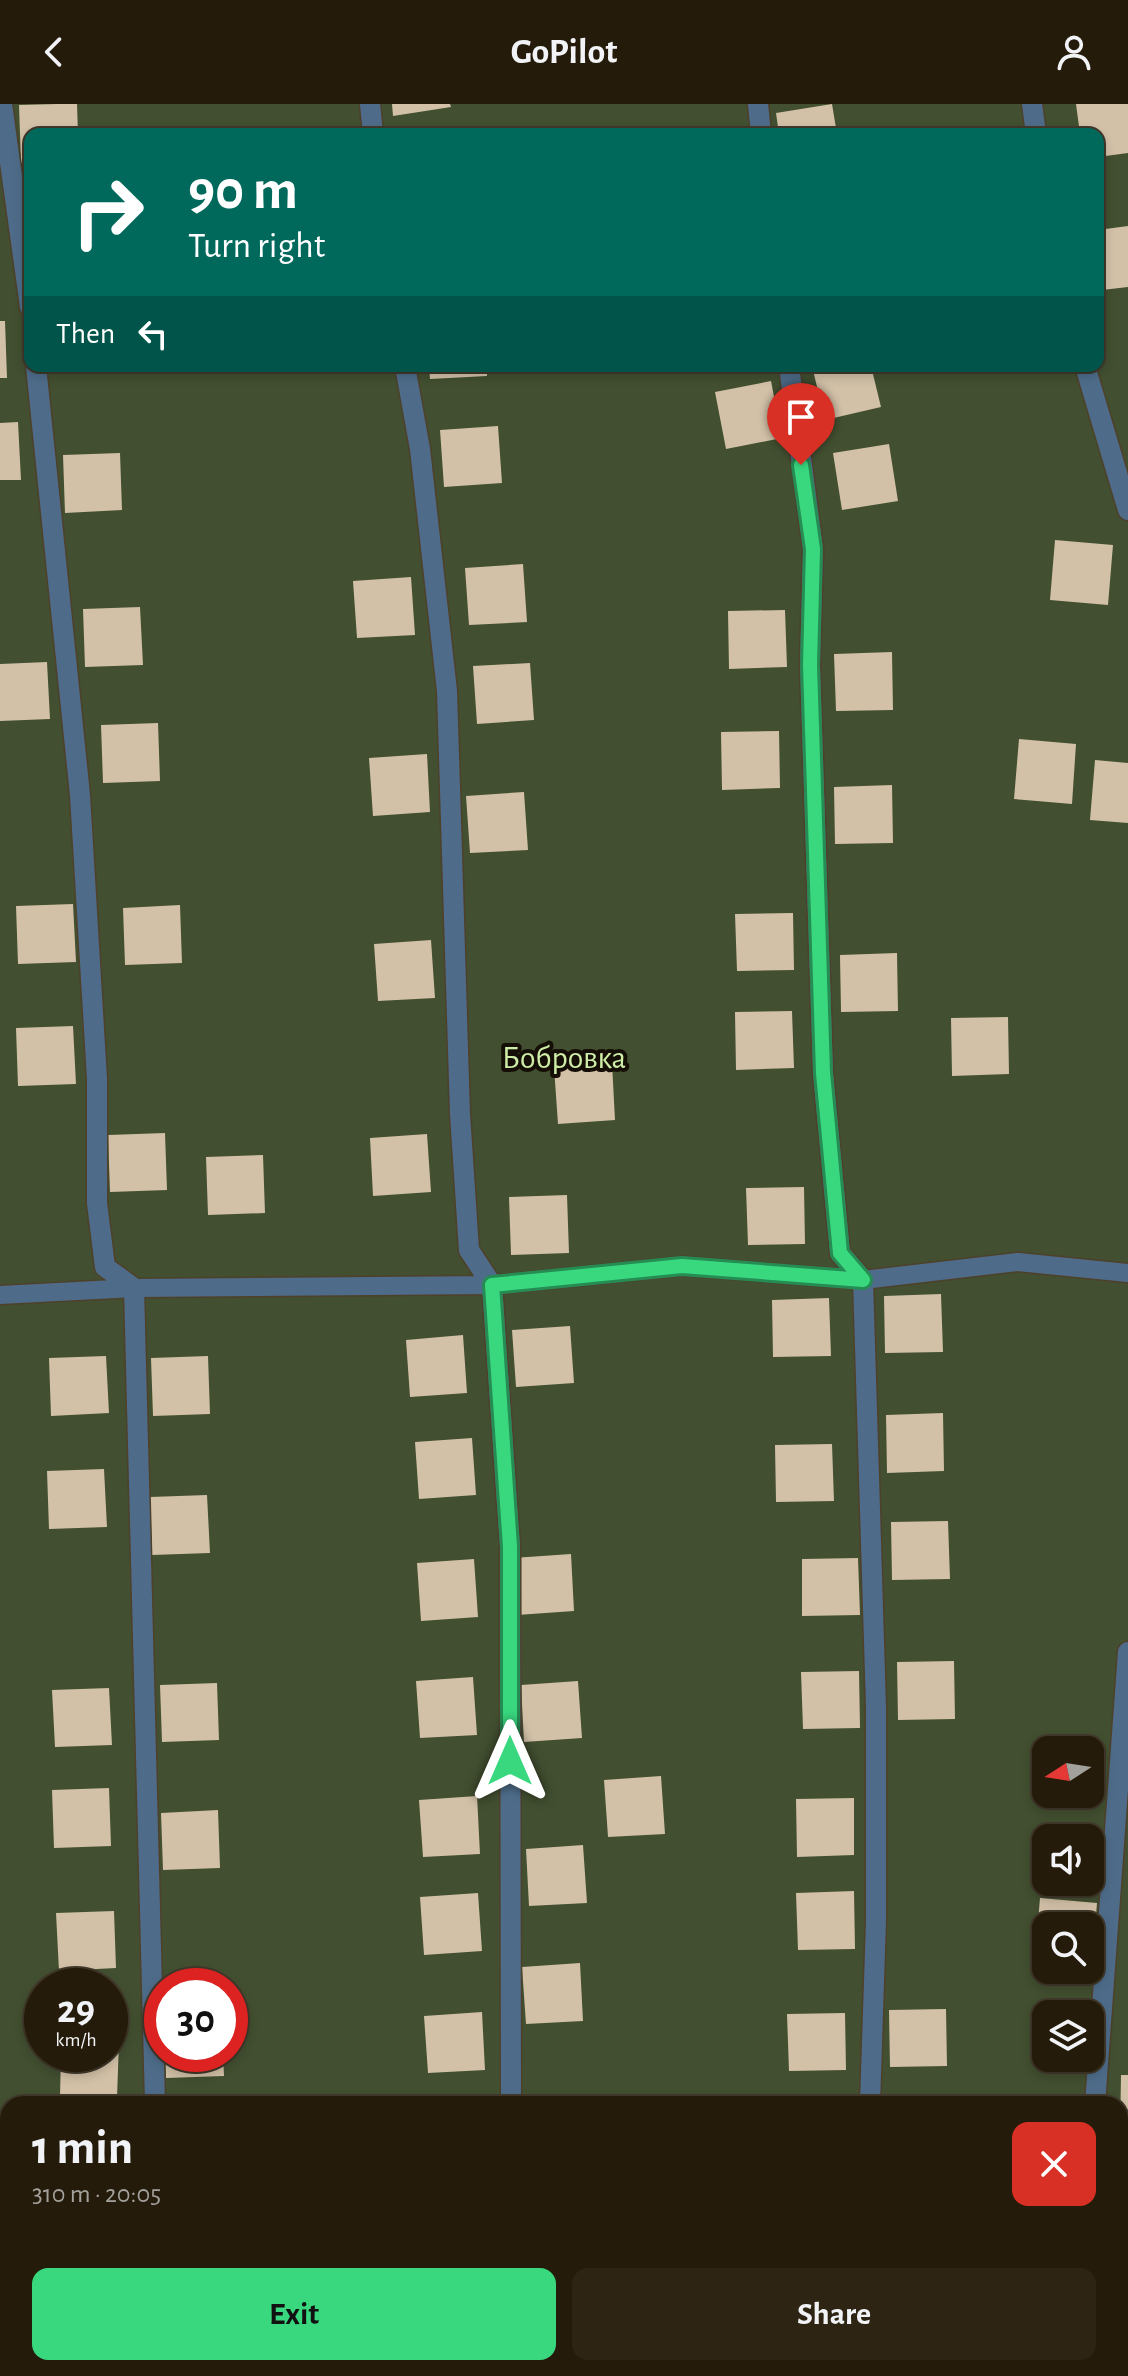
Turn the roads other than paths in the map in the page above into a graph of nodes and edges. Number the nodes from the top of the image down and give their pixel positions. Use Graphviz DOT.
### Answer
graph roads {
  1 [pos="2,104"];
  2 [pos="370,104"];
  3 [pos="758,104"];
  4 [pos="1032,104"];
  5 [pos="372,128"];
  6 [pos="760,128"];
  7 [pos="1035,128"];
  8 [pos="24,264"];
  9 [pos="37,372"];
  10 [pos="406,372"];
  11 [pos="790,372"];
  12 [pos="1087,372"];
  13 [pos="1128,510"];
  14 [pos="1128,1273"];
  15 [pos="863,1280"];
  16 [pos="492,1285"];
  17 [pos="134,1288"];
  18 [pos="0,1295"];
  19 [pos="1128,1652"];
  20 [pos="155,2096"];
  21 [pos="511,2096"];
  22 [pos="870,2096"];
  23 [pos="1096,2096"];
  1 -- 8 [label="street"];
  2 -- 5 [label="street"];
  3 -- 6 [label="street"];
  4 -- 7 [label="street"];
  9 -- 17 [label="street"];
  10 -- 16 [label="street"];
  11 -- 15 [label="street"];
  12 -- 13 [label="street"];
  14 -- 15 [label="lane"];
  15 -- 16 [label="lane"];
  15 -- 22 [label="street"];
  16 -- 17 [label="lane"];
  16 -- 21 [label="street"];
  17 -- 18 [label="lane"];
  17 -- 20 [label="street"];
  19 -- 23 [label="street"];
}
